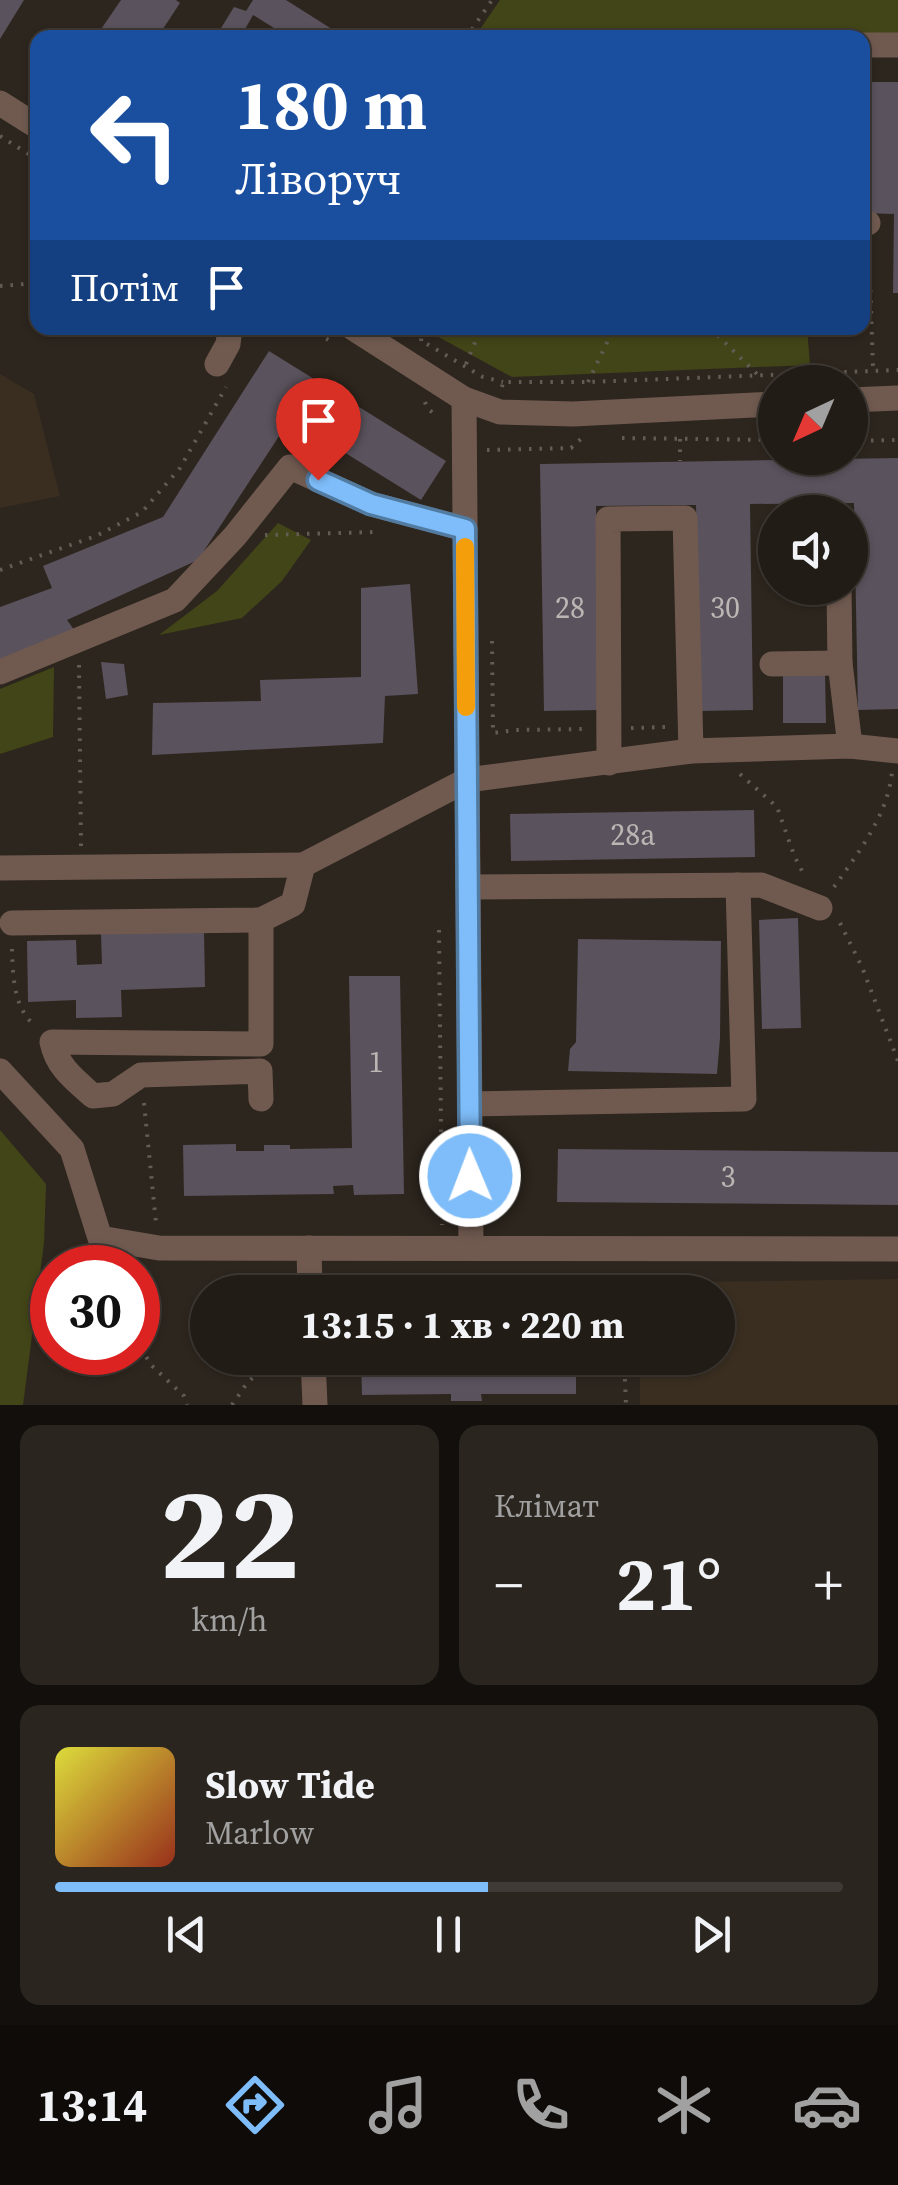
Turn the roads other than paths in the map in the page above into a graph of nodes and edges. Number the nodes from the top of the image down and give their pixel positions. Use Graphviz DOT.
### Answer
graph roads {
  1 [pos="870,45"];
  2 [pos="898,46"];
  3 [pos="0,103"];
  4 [pos="30,122"];
  5 [pos="229,335"];
  6 [pos="364,335"];
  7 [pos="225,369"];
  8 [pos="464,398"];
  9 [pos="898,398"];
  10 [pos="868,399"];
  11 [pos="758,405"];
  12 [pos="465,529"];
  13 [pos="839,605"];
  14 [pos="840,663"];
  15 [pos="772,664"];
  16 [pos="0,672"];
  17 [pos="850,746"];
  18 [pos="704,751"];
  19 [pos="896,751"];
  20 [pos="609,763"];
  21 [pos="467,780"];
  22 [pos="303,865"];
  23 [pos="0,868"];
  24 [pos="738,886"];
  25 [pos="468,887"];
  26 [pos="820,908"];
  27 [pos="260,920"];
  28 [pos="12,928"];
  29 [pos="261,1044"];
  30 [pos="0,1071"];
  31 [pos="260,1071"];
  32 [pos="261,1099"];
  33 [pos="470,1104"];
  34 [pos="321,1248"];
  35 [pos="471,1248"];
  36 [pos="898,1249"];
  37 [pos="314,1275"];
  38 [pos="314,1375"];
  39 [pos="316,1405"];
  1 -- 2 [label="street"];
  3 -- 4 [label="street"];
  5 -- 7 [label="street"];
  6 -- 8 [label="street"];
  8 -- 11 [label="street"];
  8 -- 12 [label="street"];
  9 -- 10 [label="street"];
  12 -- 16 [label="street"];
  12 -- 21 [label="street"];
  13 -- 14 [label="street"];
  14 -- 15 [label="street"];
  14 -- 17 [label="street"];
  17 -- 18 [label="street"];
  17 -- 19 [label="street"];
  18 -- 20 [label="street"];
  18 -- 20 [label="street"];
  20 -- 21 [label="street"];
  21 -- 22 [label="street"];
  21 -- 25 [label="street"];
  22 -- 23 [label="street"];
  22 -- 27 [label="street"];
  24 -- 25 [label="street"];
  24 -- 26 [label="street"];
  24 -- 33 [label="street"];
  25 -- 33 [label="street"];
  27 -- 28 [label="street"];
  27 -- 29 [label="street"];
  29 -- 31 [label="street"];
  29 -- 31 [label="street"];
  30 -- 34 [label="street"];
  31 -- 32 [label="street"];
  33 -- 35 [label="street"];
  34 -- 35 [label="street"];
  34 -- 37 [label="street"];
  35 -- 36 [label="street"];
  38 -- 39 [label="street"];
}
